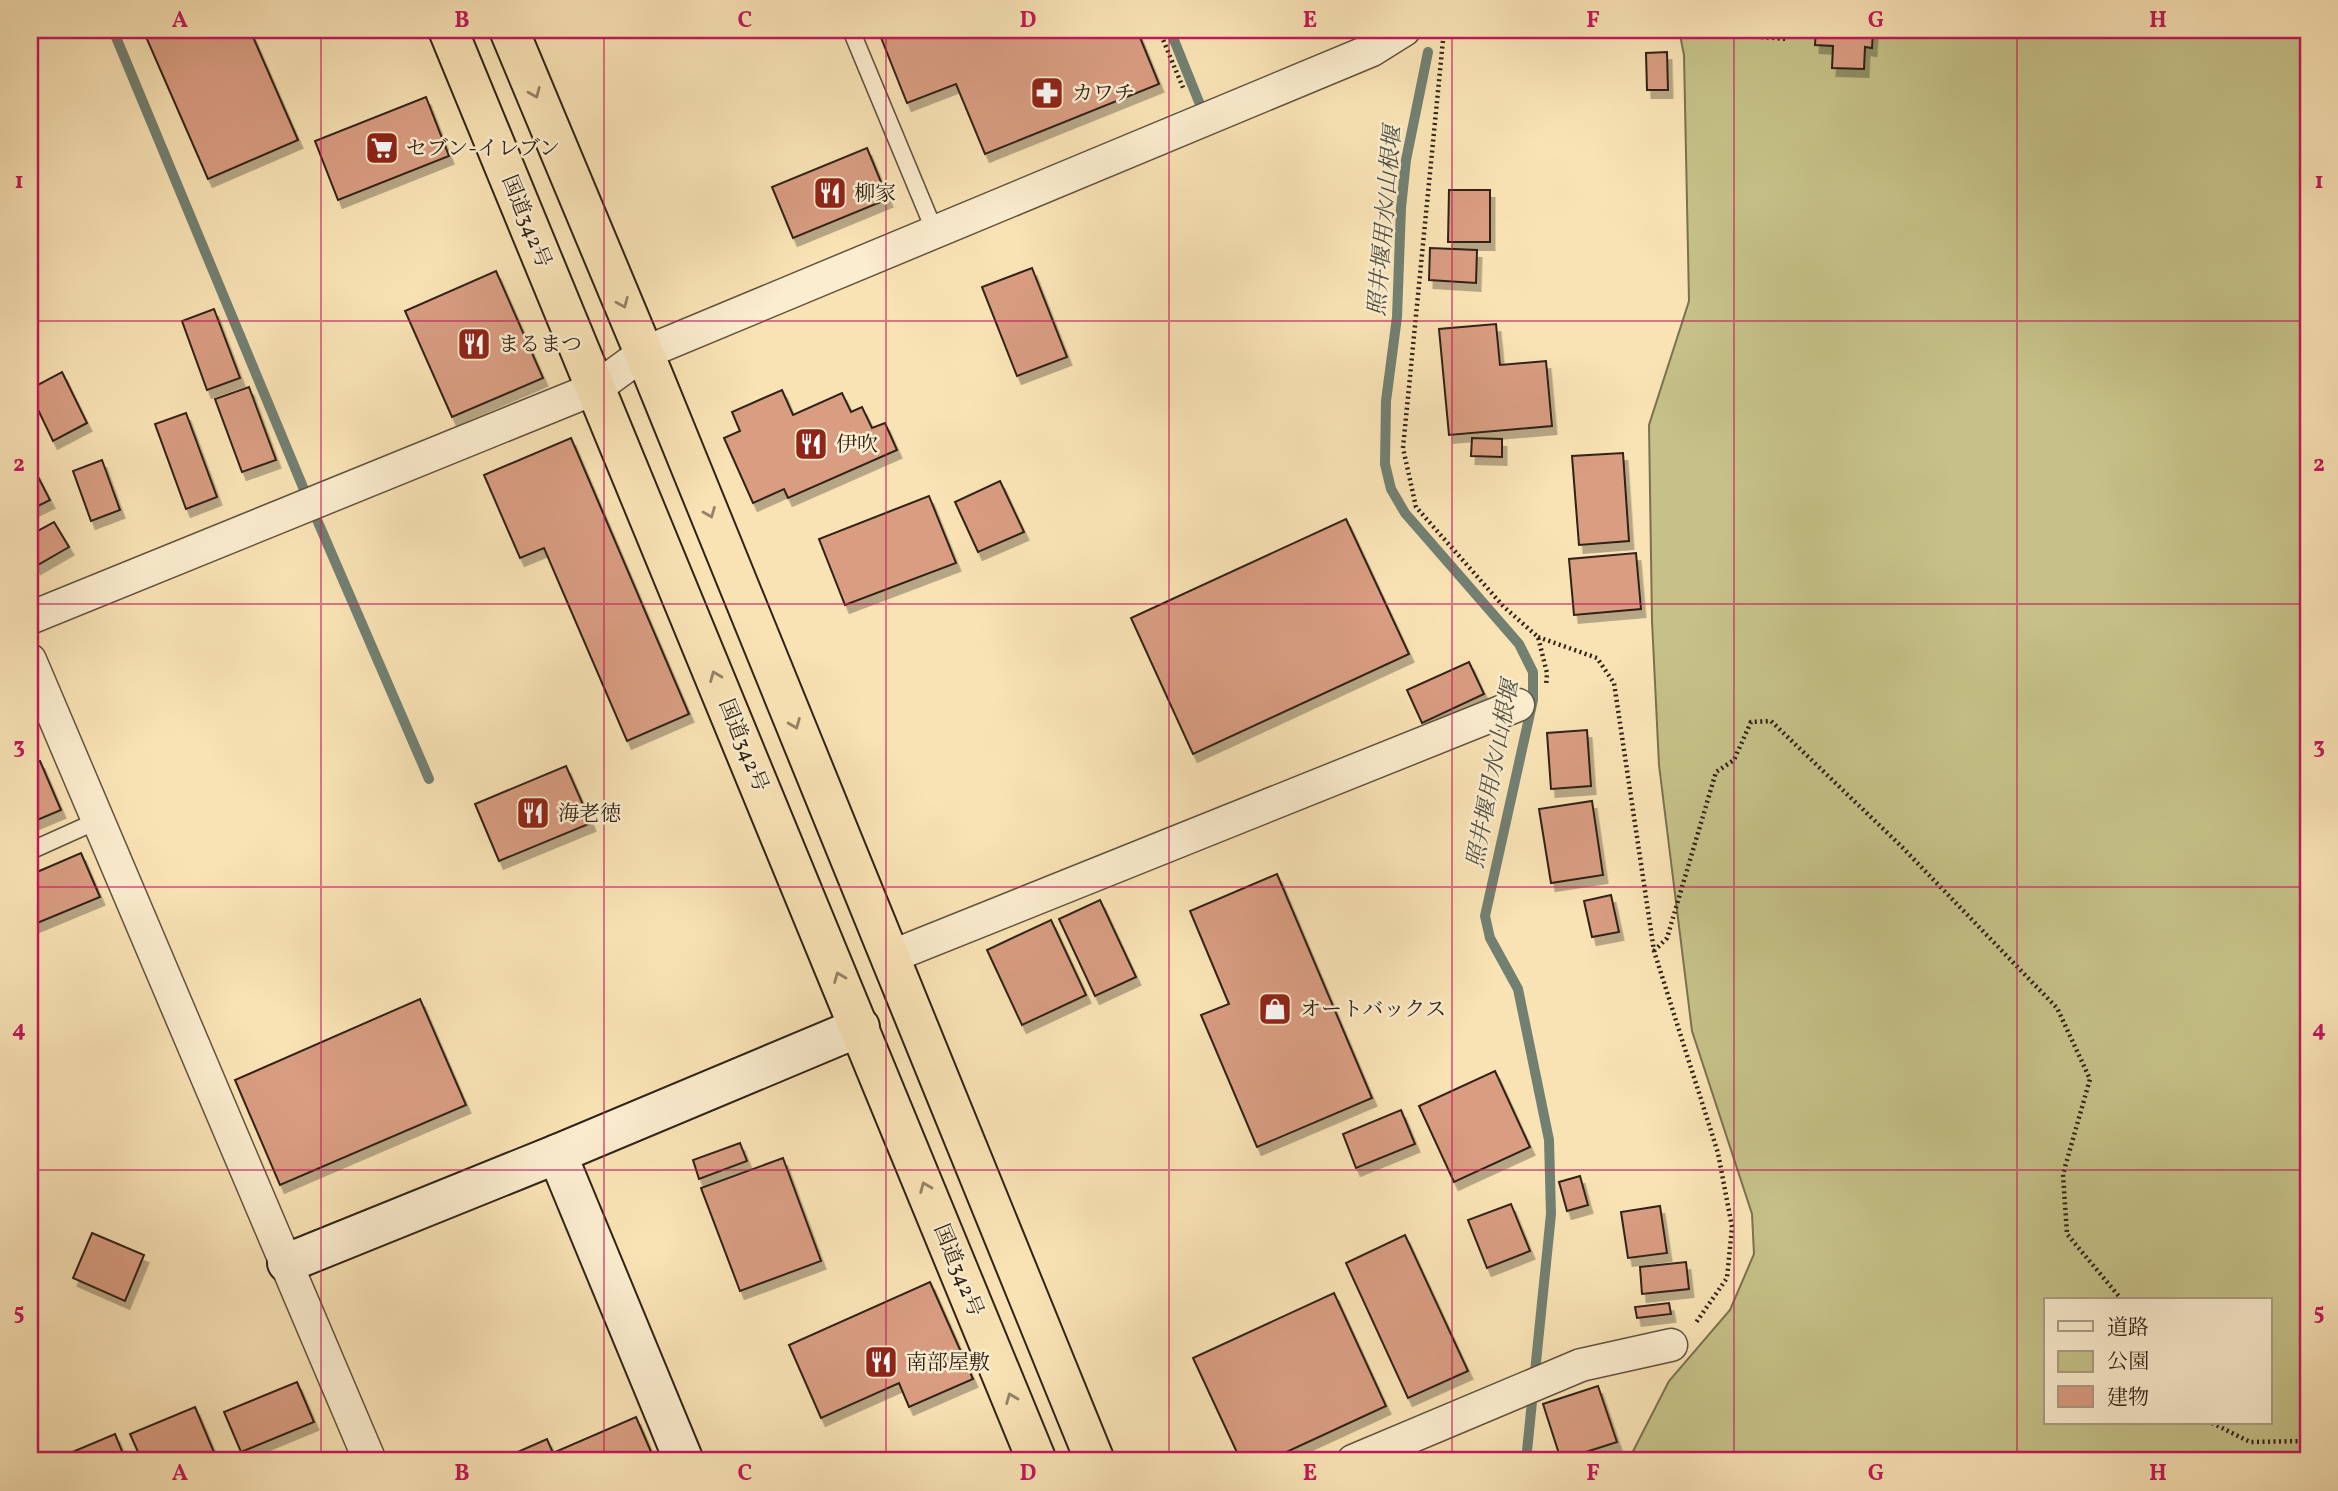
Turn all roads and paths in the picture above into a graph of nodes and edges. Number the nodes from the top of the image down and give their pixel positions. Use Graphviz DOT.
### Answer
graph roads {
  1 [pos="448,30"];
  2 [pos="509,30"];
  3 [pos="851,30"];
  4 [pos="1159,30"];
  5 [pos="1404,30"];
  6 [pos="1444,30"];
  7 [pos="1668,30"];
  8 [pos="1787,40"];
  9 [pos="1198,125"];
  10 [pos="935,232"];
  11 [pos="644,354"];
  12 [pos="596,388"];
  13 [pos="30,618"];
  14 [pos="1538,637"];
  15 [pos="30,660"];
  16 [pos="1518,705"];
  17 [pos="99,820"];
  18 [pos="30,851"];
  19 [pos="1654,951"];
  20 [pos="890,957"];
  21 [pos="860,1027"];
  22 [pos="557,1154"];
  23 [pos="287,1264"];
  24 [pos="2120,1298"];
  25 [pos="1671,1345"];
  26 [pos="2213,1424"];
  27 [pos="2308,1441"];
  28 [pos="370,1461"];
  29 [pos="684,1461"];
  30 [pos="1037,1461"];
  31 [pos="1095,1461"];
  32 [pos="1353,1461"];
  1 -- 12 [label="highway, 国道342号"];
  2 -- 11 [label="highway, one-way"];
  3 -- 10 [label="lane"];
  4 -- 9 [label="path"];
  5 -- 9 [label="street"];
  6 -- 14 [label="path"];
  7 -- 8 [label="path"];
  9 -- 10 [label="street"];
  10 -- 11 [label="street"];
  11 -- 12 [label="street"];
  11 -- 20 [label="highway, one-way"];
  12 -- 13 [label="street"];
  21 -- 12 [label="highway, 国道342号, one-way"];
  14 -- 16 [label="path"];
  14 -- 19 [label="path"];
  15 -- 17 [label="street"];
  16 -- 20 [label="street"];
  17 -- 18 [label="lane"];
  17 -- 23 [label="street"];
  19 -- 24 [label="path"];
  19 -- 25 [label="path"];
  20 -- 31 [label="highway"];
  21 -- 22 [label="street"];
  30 -- 21 [label="highway, 国道342号, one-way"];
  22 -- 23 [label="street"];
  22 -- 29 [label="street"];
  23 -- 28 [label="street"];
  25 -- 32 [label="street"];
  26 -- 27 [label="path"];
}
